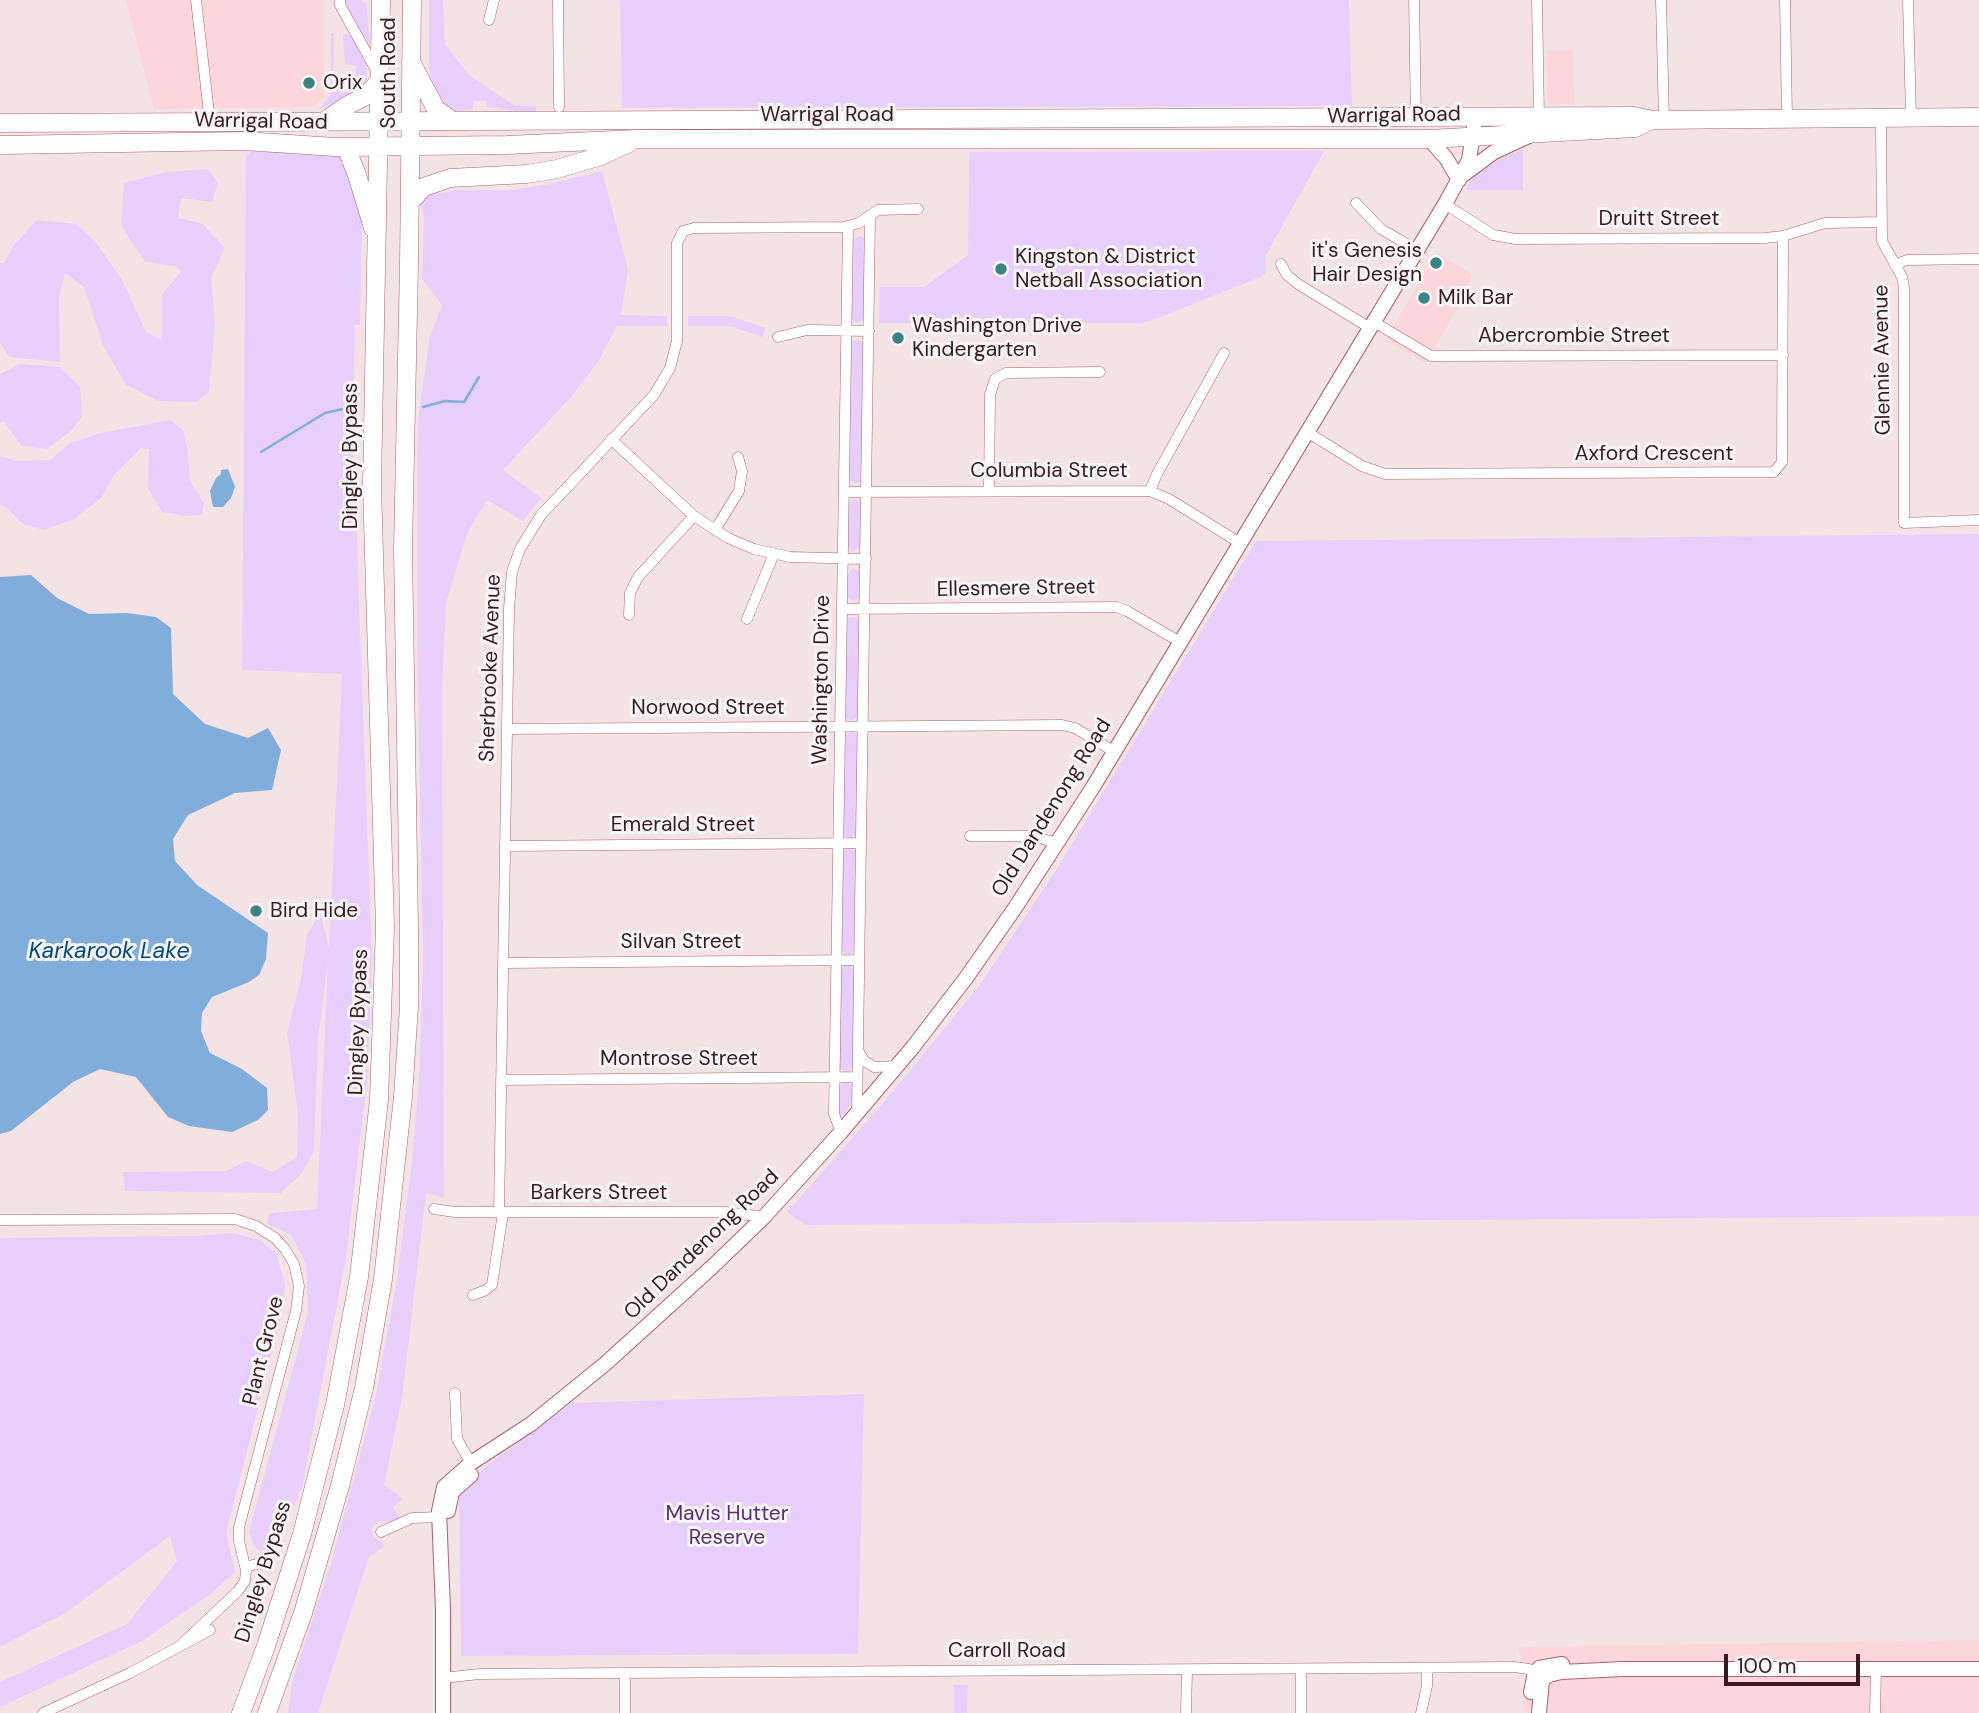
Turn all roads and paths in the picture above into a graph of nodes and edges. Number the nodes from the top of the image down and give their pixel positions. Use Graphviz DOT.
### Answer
graph roads {
  1 [pos="196,0"];
  2 [pos="381,0"];
  3 [pos="412,0"];
  4 [pos="494,0"];
  5 [pos="558,0"];
  6 [pos="1414,0"];
  7 [pos="1537,0"];
  8 [pos="1661,0"];
  9 [pos="1785,0"];
  10 [pos="1908,0"];
  11 [pos="340,3"];
  12 [pos="489,20"];
  13 [pos="411,62"];
  14 [pos="380,78"];
  15 [pos="559,107"];
  16 [pos="1416,117"];
  17 [pos="1474,117"];
  18 [pos="1539,117"];
  19 [pos="1881,117"];
  20 [pos="1911,117"];
  21 [pos="1979,117"];
  22 [pos="1787,118"];
  23 [pos="326,120"];
  24 [pos="379,120"];
  25 [pos="411,120"];
  26 [pos="450,120"];
  27 [pos="1658,120"];
  28 [pos="210,122"];
  29 [pos="0,123"];
  30 [pos="1534,134"];
  31 [pos="1474,138"];
  32 [pos="637,139"];
  33 [pos="1429,139"];
  34 [pos="0,145"];
  35 [pos="411,146"];
  36 [pos="346,147"];
  37 [pos="379,147"];
  38 [pos="1460,178"];
  39 [pos="411,201"];
  40 [pos="1356,203"];
  41 [pos="1445,204"];
  42 [pos="918,209"];
  43 [pos="870,215"];
  44 [pos="1881,222"];
  45 [pos="852,226"];
  46 [pos="1783,236"];
  47 [pos="377,238"];
  48 [pos="1417,250"];
  49 [pos="1979,259"];
  50 [pos="1281,264"];
  51 [pos="1895,265"];
  52 [pos="1372,325"];
  53 [pos="846,330"];
  54 [pos="869,331"];
  55 [pos="778,337"];
  56 [pos="1224,353"];
  57 [pos="1783,355"];
  58 [pos="1100,372"];
  59 [pos="1307,432"];
  60 [pos="611,439"];
  61 [pos="738,457"];
  62 [pos="989,491"];
  63 [pos="1150,491"];
  64 [pos="844,492"];
  65 [pos="867,492"];
  66 [pos="694,516"];
  67 [pos="1979,520"];
  68 [pos="715,530"];
  69 [pos="1240,543"];
  70 [pos="774,554"];
  71 [pos="843,559"];
  72 [pos="866,559"];
  73 [pos="843,609"];
  74 [pos="865,609"];
  75 [pos="629,615"];
  76 [pos="747,619"];
  77 [pos="1180,642"];
  78 [pos="841,726"];
  79 [pos="863,726"];
  80 [pos="507,729"];
  81 [pos="1113,751"];
  82 [pos="970,836"];
  83 [pos="839,843"];
  84 [pos="861,843"];
  85 [pos="1057,843"];
  86 [pos="505,846"];
  87 [pos="837,960"];
  88 [pos="859,960"];
  89 [pos="503,963"];
  90 [pos="858,1048"];
  91 [pos="897,1066"];
  92 [pos="835,1077"];
  93 [pos="857,1077"];
  94 [pos="501,1080"];
  95 [pos="857,1114"];
  96 [pos="841,1132"];
  97 [pos="434,1209"];
  98 [pos="501,1213"];
  99 [pos="765,1217"];
  100 [pos="0,1220"];
  101 [pos="473,1295"];
  102 [pos="455,1393"];
  103 [pos="474,1467"];
  104 [pos="443,1516"];
  105 [pos="381,1532"];
  106 [pos="260,1563"];
  107 [pos="246,1567"];
  108 [pos="210,1630"];
  109 [pos="183,1644"];
  110 [pos="1301,1669"];
  111 [pos="1427,1669"];
  112 [pos="1876,1669"];
  113 [pos="1979,1669"];
  114 [pos="1187,1671"];
  115 [pos="625,1673"];
  116 [pos="443,1674"];
  117 [pos="1539,1676"];
  118 [pos="43,1713"];
  119 [pos="241,1713"];
  120 [pos="267,1713"];
  121 [pos="443,1713"];
  122 [pos="625,1713"];
  123 [pos="1186,1713"];
  124 [pos="1301,1713"];
  125 [pos="1421,1713"];
  126 [pos="1531,1713"];
  127 [pos="1539,1713"];
  128 [pos="1875,1713"];
  1 -- 28 [label="street"];
  2 -- 14 [label="highway, South Road"];
  3 -- 13 [label="highway, South Road"];
  4 -- 12 [label="street"];
  5 -- 15 [label="street"];
  6 -- 16 [label="street"];
  7 -- 18 [label="street"];
  8 -- 27 [label="street"];
  9 -- 22 [label="street"];
  10 -- 20 [label="street"];
  11 -- 14 [label="street"];
  13 -- 25 [label="highway, South Road"];
  13 -- 26 [label="highway"];
  14 -- 23 [label="highway"];
  14 -- 24 [label="highway, South Road"];
  16 -- 17 [label="highway, Warrigal Road"];
  16 -- 26 [label="highway, Warrigal Road"];
  17 -- 18 [label="highway, Warrigal Road"];
  17 -- 31 [label="main road, Old Dandenong Road"];
  18 -- 27 [label="highway, Warrigal Road"];
  19 -- 20 [label="highway, Warrigal Road"];
  19 -- 22 [label="highway, Warrigal Road"];
  19 -- 44 [label="street, Glennie Avenue"];
  20 -- 21 [label="highway, Warrigal Road"];
  22 -- 27 [label="highway, Warrigal Road"];
  23 -- 24 [label="highway, Warrigal Road"];
  23 -- 28 [label="highway, Warrigal Road"];
  24 -- 25 [label="highway, Warrigal Road"];
  24 -- 37 [label="highway, South Road"];
  25 -- 26 [label="highway, Warrigal Road"];
  25 -- 35 [label="highway, South Road"];
  27 -- 30 [label="highway, Warrigal Road"];
  28 -- 29 [label="highway, Warrigal Road"];
  30 -- 31 [label="highway, Warrigal Road"];
  30 -- 38 [label="main road"];
  31 -- 33 [label="highway, Warrigal Road"];
  31 -- 38 [label="main road, Old Dandenong Road"];
  32 -- 33 [label="highway, Warrigal Road"];
  32 -- 35 [label="highway, Warrigal Road"];
  32 -- 39 [label="highway"];
  33 -- 38 [label="main road"];
  34 -- 36 [label="highway, Warrigal Road"];
  35 -- 37 [label="highway, Warrigal Road"];
  35 -- 39 [label="highway"];
  36 -- 37 [label="highway, Warrigal Road"];
  36 -- 47 [label="highway"];
  37 -- 47 [label="highway, Dingley Bypass"];
  38 -- 41 [label="main road, Old Dandenong Road"];
  39 -- 120 [label="highway"];
  40 -- 48 [label="street"];
  41 -- 46 [label="street, Druitt Street"];
  41 -- 48 [label="main road, Old Dandenong Road"];
  42 -- 43 [label="street"];
  43 -- 45 [label="street"];
  43 -- 54 [label="street, Washington Drive"];
  44 -- 46 [label="street, Druitt Street"];
  44 -- 51 [label="street, Glennie Avenue"];
  45 -- 53 [label="street, Washington Drive"];
  45 -- 60 [label="street, Sherbrooke Avenue"];
  46 -- 57 [label="street, Axford Crescent"];
  47 -- 119 [label="highway, Dingley Bypass"];
  48 -- 52 [label="main road, Old Dandenong Road"];
  49 -- 51 [label="street"];
  50 -- 52 [label="street, Abercrombie Street"];
  51 -- 67 [label="street, Glennie Avenue"];
  52 -- 57 [label="street, Abercrombie Street"];
  52 -- 59 [label="main road, Old Dandenong Road"];
  53 -- 54 [label="street"];
  53 -- 55 [label="street"];
  53 -- 64 [label="street, Washington Drive"];
  54 -- 65 [label="street, Washington Drive"];
  56 -- 63 [label="street"];
  57 -- 59 [label="street, Axford Crescent"];
  58 -- 62 [label="street"];
  59 -- 69 [label="main road, Old Dandenong Road"];
  60 -- 66 [label="street"];
  60 -- 80 [label="street, Sherbrooke Avenue"];
  61 -- 68 [label="street"];
  62 -- 63 [label="street, Columbia Street"];
  62 -- 65 [label="street, Columbia Street"];
  63 -- 69 [label="street, Columbia Street"];
  64 -- 65 [label="street, Columbia Street"];
  64 -- 71 [label="street, Washington Drive"];
  65 -- 72 [label="street, Washington Drive"];
  66 -- 68 [label="street"];
  66 -- 75 [label="street"];
  68 -- 70 [label="street"];
  69 -- 77 [label="main road, Old Dandenong Road"];
  70 -- 71 [label="street"];
  70 -- 76 [label="street"];
  71 -- 72 [label="street"];
  71 -- 73 [label="street, Washington Drive"];
  72 -- 74 [label="street, Washington Drive"];
  73 -- 74 [label="street, Ellesmere Street"];
  73 -- 78 [label="street, Washington Drive"];
  74 -- 77 [label="street, Ellesmere Street"];
  74 -- 79 [label="street, Washington Drive"];
  77 -- 81 [label="main road, Old Dandenong Road"];
  78 -- 79 [label="street, Norwood Street"];
  78 -- 80 [label="street, Norwood Street"];
  78 -- 83 [label="street, Washington Drive"];
  79 -- 81 [label="street, Norwood Street"];
  79 -- 84 [label="street, Washington Drive"];
  80 -- 86 [label="street, Sherbrooke Avenue"];
  81 -- 85 [label="main road, Old Dandenong Road"];
  82 -- 85 [label="street"];
  83 -- 84 [label="street, Emerald Street"];
  83 -- 86 [label="street, Emerald Street"];
  83 -- 87 [label="street, Washington Drive"];
  84 -- 88 [label="street, Washington Drive"];
  85 -- 91 [label="main road, Old Dandenong Road"];
  86 -- 89 [label="street, Sherbrooke Avenue"];
  87 -- 88 [label="street, Silvan Street"];
  87 -- 89 [label="street, Silvan Street"];
  87 -- 92 [label="street, Washington Drive"];
  88 -- 90 [label="street, Washington Drive"];
  89 -- 94 [label="street, Sherbrooke Avenue"];
  90 -- 91 [label="street"];
  90 -- 93 [label="street, Washington Drive"];
  91 -- 95 [label="main road, Old Dandenong Road"];
  92 -- 93 [label="street, Montrose Street"];
  92 -- 94 [label="street, Montrose Street"];
  92 -- 96 [label="street, Washington Drive"];
  93 -- 95 [label="street, Washington Drive"];
  94 -- 98 [label="street, Sherbrooke Avenue"];
  95 -- 96 [label="main road, Old Dandenong Road"];
  96 -- 99 [label="main road, Old Dandenong Road"];
  97 -- 98 [label="street, Barkers Street"];
  98 -- 99 [label="street, Barkers Street"];
  98 -- 101 [label="street, Sherbrooke Avenue"];
  99 -- 103 [label="main road, Old Dandenong Road"];
  100 -- 107 [label="street, Plant Grove"];
  102 -- 103 [label="street"];
  103 -- 104 [label="main road, Old Dandenong Road"];
  104 -- 105 [label="street"];
  104 -- 116 [label="main road, Old Dandenong Road"];
  106 -- 107 [label="street"];
  107 -- 109 [label="street"];
  108 -- 109 [label="street"];
  109 -- 118 [label="street"];
  110 -- 111 [label="street, Carroll Road"];
  110 -- 114 [label="street, Carroll Road"];
  110 -- 124 [label="street"];
  111 -- 117 [label="street, Carroll Road"];
  111 -- 125 [label="street"];
  112 -- 113 [label="main road, Carroll Road"];
  112 -- 117 [label="main road, Carroll Road"];
  112 -- 128 [label="street"];
  114 -- 115 [label="street, Carroll Road"];
  114 -- 123 [label="street"];
  115 -- 116 [label="street, Carroll Road"];
  115 -- 122 [label="street"];
  116 -- 121 [label="main road, Old Dandenong Road"];
  117 -- 126 [label="main road"];
  117 -- 127 [label="main road"];
}
